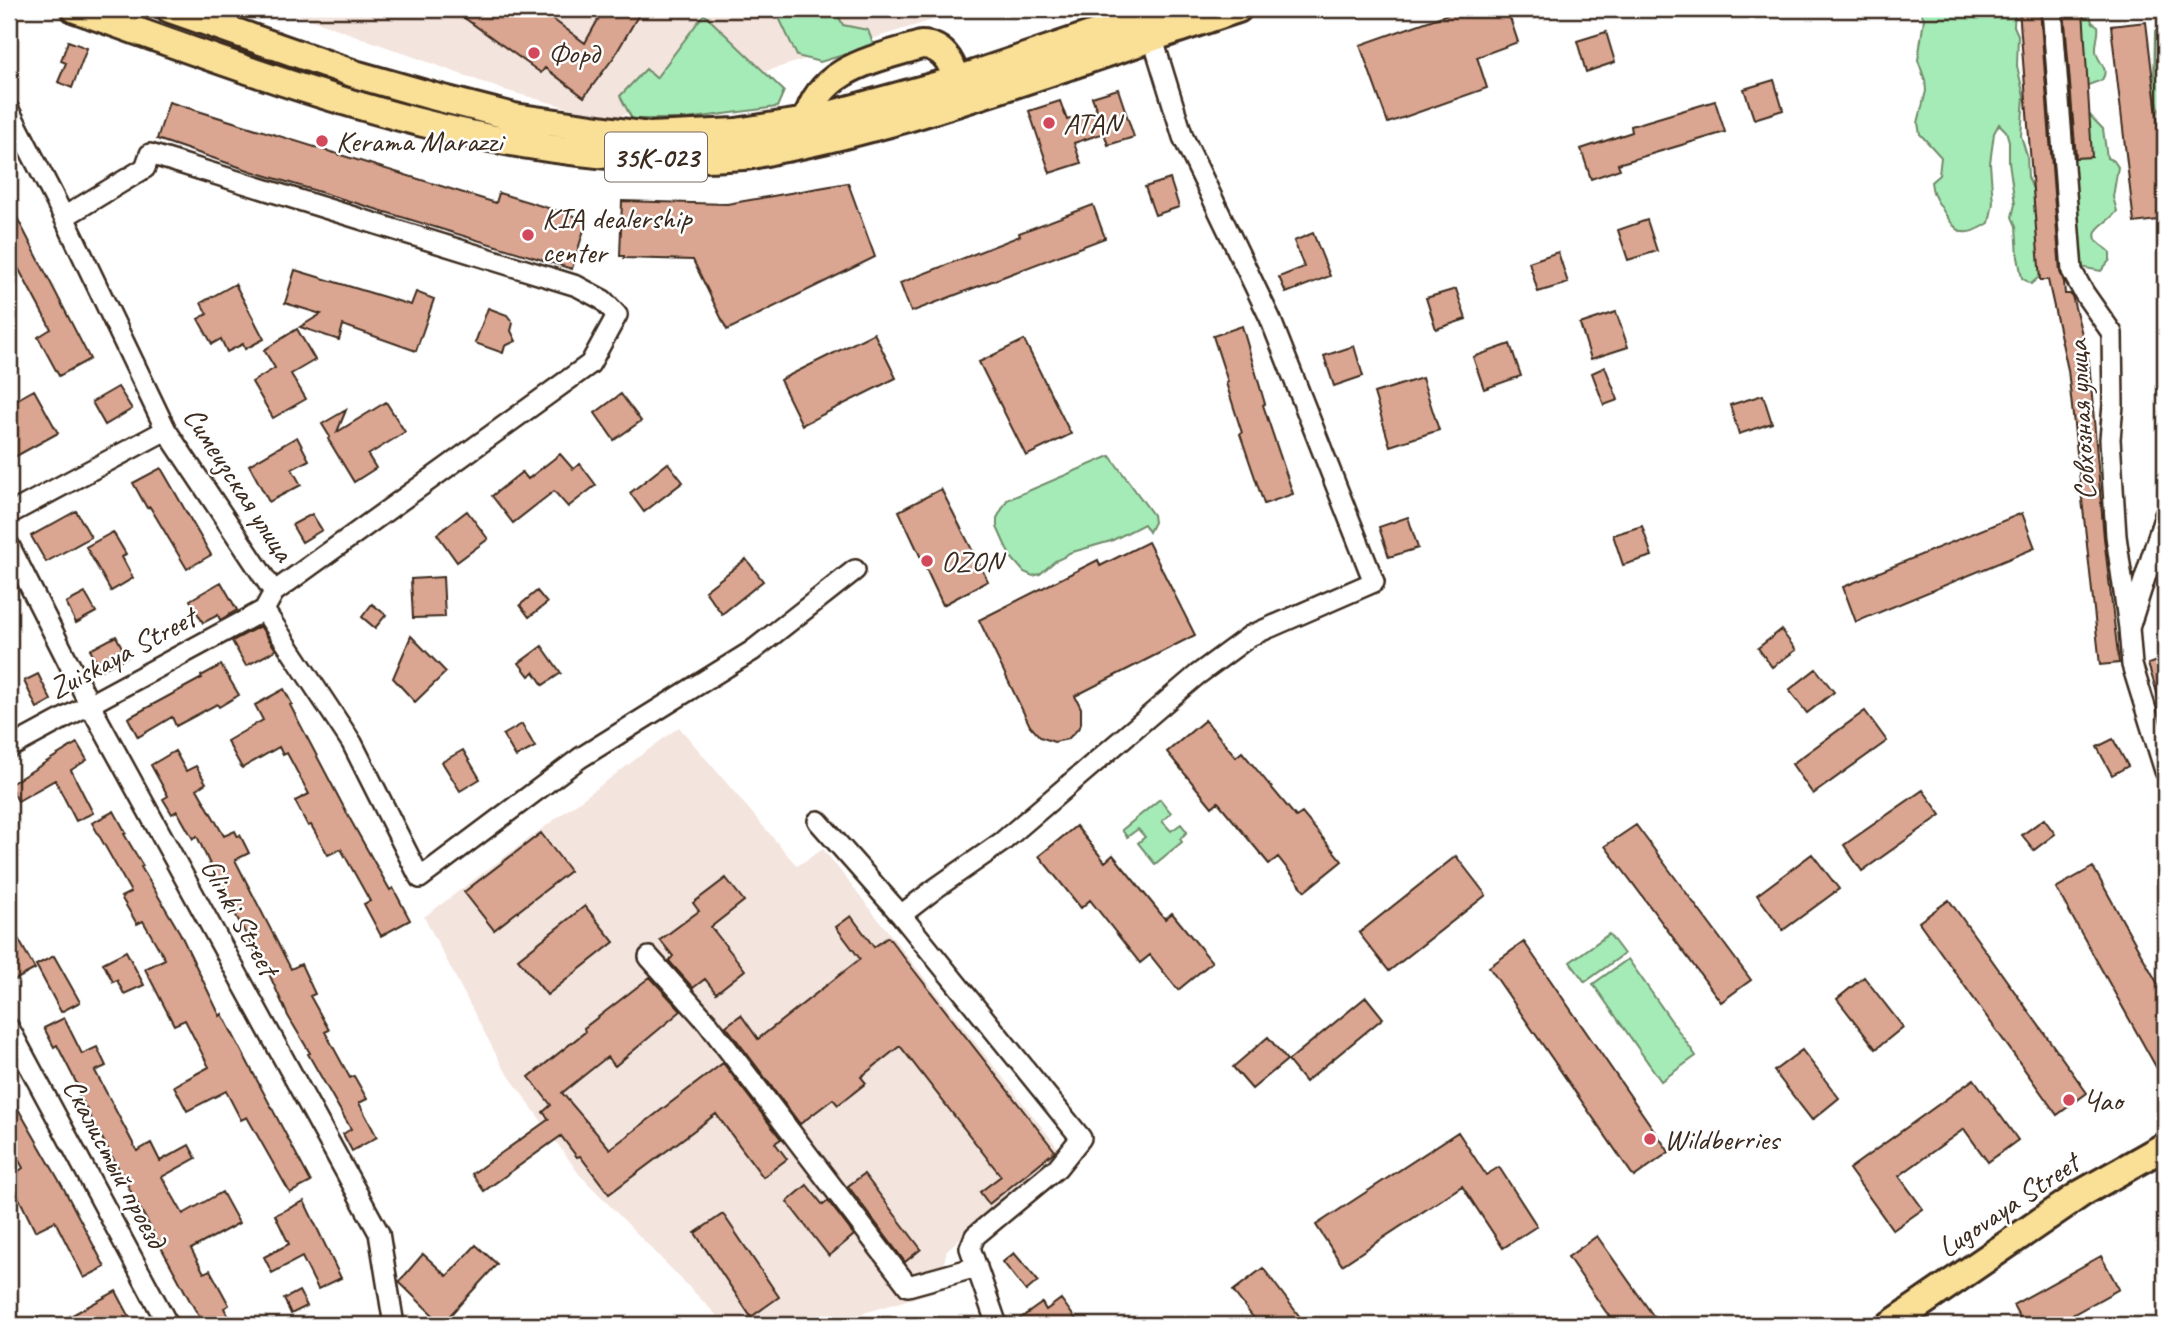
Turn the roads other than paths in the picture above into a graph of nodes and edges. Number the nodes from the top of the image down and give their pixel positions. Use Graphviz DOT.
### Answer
graph roads {
  1 [pos="75,9"];
  2 [pos="170,9"];
  3 [pos="1168,9"];
  4 [pos="1238,9"];
  5 [pos="2052,9"];
  6 [pos="1152,36"];
  7 [pos="960,91"];
  8 [pos="9,110"];
  9 [pos="807,121"];
  10 [pos="64,217"];
  11 [pos="166,430"];
  12 [pos="9,514"];
  13 [pos="2165,516"];
  14 [pos="9,545"];
  15 [pos="855,570"];
  16 [pos="274,592"];
  17 [pos="264,610"];
  18 [pos="2129,628"];
  19 [pos="90,705"];
  20 [pos="9,748"];
  21 [pos="2165,771"];
  22 [pos="818,821"];
  23 [pos="901,915"];
  24 [pos="649,957"];
  25 [pos="9,1028"];
  26 [pos="2165,1146"];
  27 [pos="977,1267"];
  28 [pos="168,1325"];
  29 [pos="394,1325"];
  30 [pos="997,1325"];
  31 [pos="1891,1325"];
  1 -- 7 [label="main road, 35К-023"];
  2 -- 9 [label="main road, 35К-023"];
  3 -- 7 [label="main road, 35К-023"];
  4 -- 6 [label="main road, 35К-023"];
  5 -- 18 [label="street, Совхозная улица"];
  6 -- 7 [label="main road, 35К-023"];
  6 -- 23 [label="street"];
  7 -- 9 [label="main road, 35К-023"];
  7 -- 9 [label="main road"];
  8 -- 10 [label="street, Симеизская улица"];
  10 -- 11 [label="street, Симеизская улица"];
  10 -- 16 [label="street"];
  11 -- 12 [label="street"];
  11 -- 16 [label="street, Симеизская улица"];
  13 -- 18 [label="street"];
  14 -- 19 [label="street, Glinki Street"];
  15 -- 17 [label="street, Симеизская улица"];
  16 -- 17 [label="street, Симеизская улица"];
  17 -- 19 [label="street, Zuiskaya Street"];
  18 -- 21 [label="street, Совхозная улица"];
  19 -- 20 [label="street, Zuiskaya Street"];
  19 -- 29 [label="street, Glinki Street"];
  22 -- 23 [label="street"];
  23 -- 27 [label="street"];
  24 -- 27 [label="street"];
  25 -- 28 [label="street, Скалистый проезд"];
  26 -- 31 [label="main road, Lugovaya Street"];
  27 -- 30 [label="street"];
}
